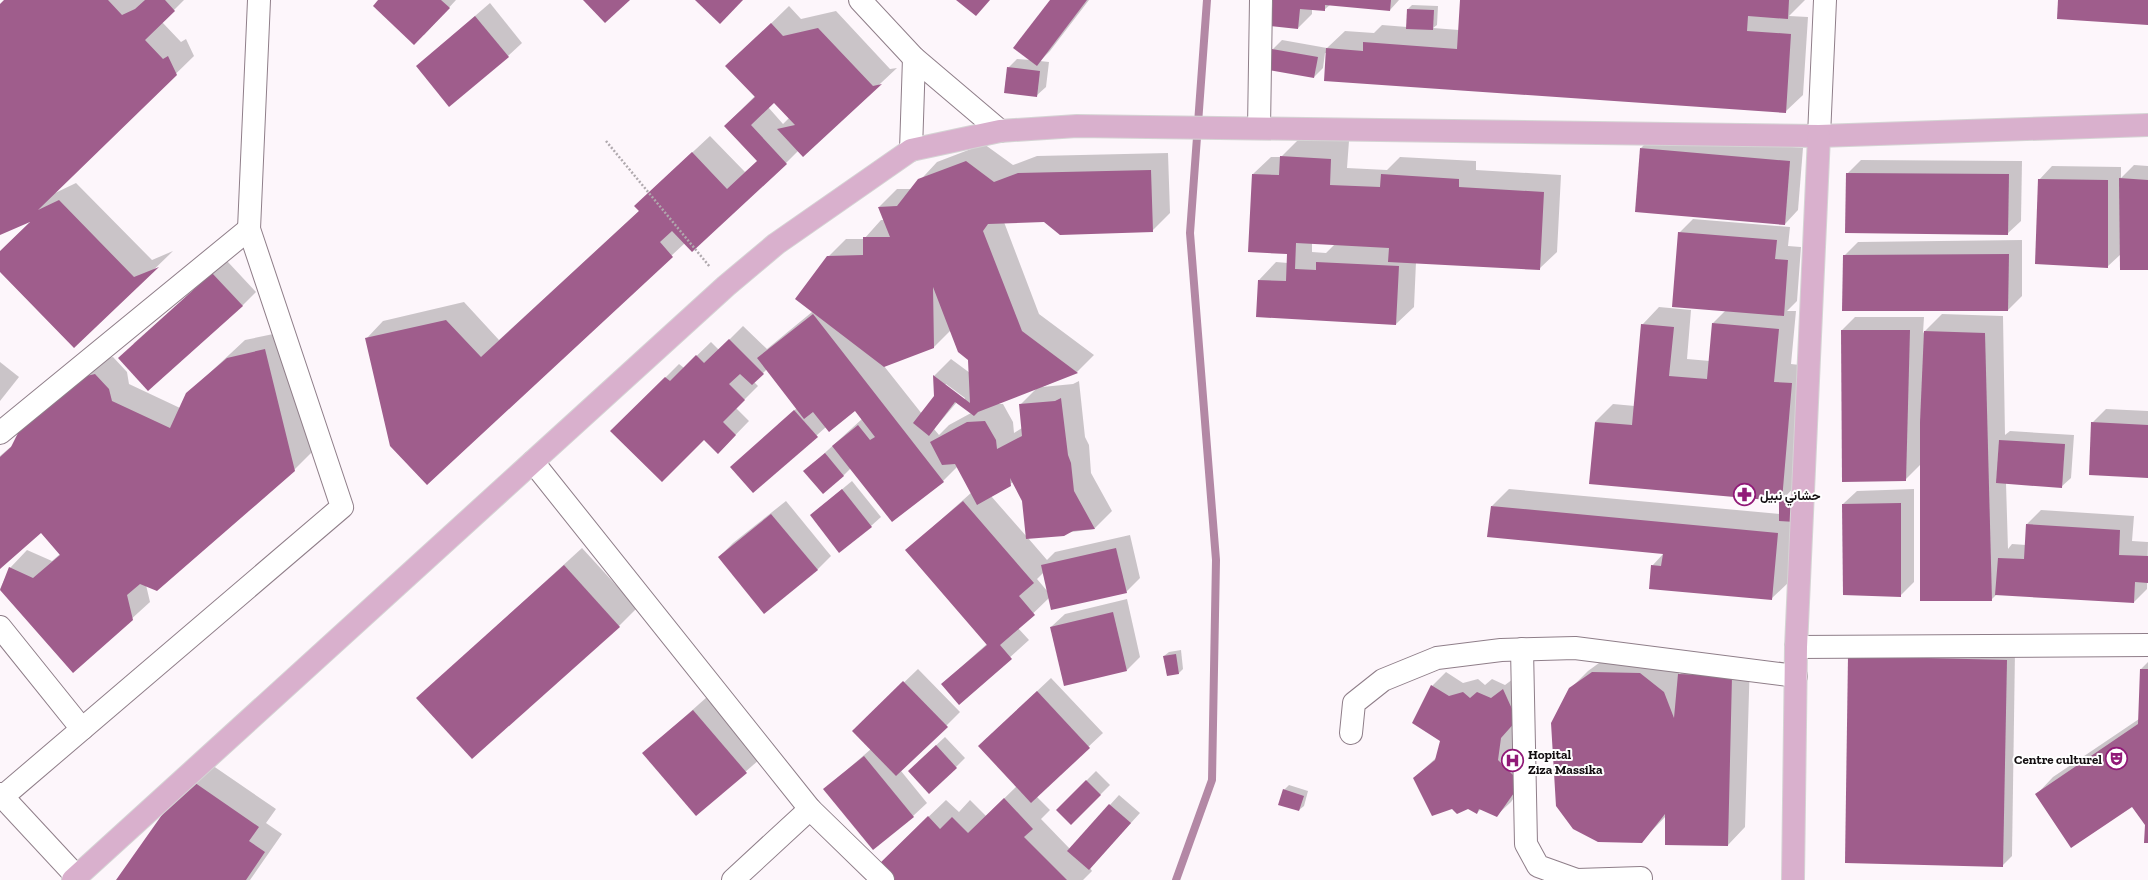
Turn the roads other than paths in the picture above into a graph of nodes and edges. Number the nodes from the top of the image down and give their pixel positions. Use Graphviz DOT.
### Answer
graph roads {
  1 [pos="259,0"];
  2 [pos="860,0"];
  3 [pos="1261,0"];
  4 [pos="1825,0"];
  5 [pos="914,58"];
  6 [pos="2148,125"];
  7 [pos="1258,128"];
  8 [pos="1000,131"];
  9 [pos="1819,136"];
  10 [pos="911,150"];
  11 [pos="249,229"];
  12 [pos="0,433"];
  13 [pos="533,462"];
  14 [pos="0,627"];
  15 [pos="2148,645"];
  16 [pos="1796,647"];
  17 [pos="1522,649"];
  18 [pos="1796,676"];
  19 [pos="82,729"];
  20 [pos="1351,733"];
  21 [pos="1,797"];
  22 [pos="810,809"];
  23 [pos="1641,878"];
  24 [pos="75,879"];
  25 [pos="733,880"];
  26 [pos="883,880"];
  27 [pos="1793,880"];
  1 -- 11 [label="street"];
  2 -- 5 [label="street"];
  3 -- 7 [label="street"];
  4 -- 9 [label="street"];
  5 -- 8 [label="street"];
  5 -- 10 [label="street"];
  6 -- 9 [label="main road"];
  7 -- 8 [label="main road"];
  7 -- 9 [label="main road"];
  8 -- 10 [label="main road"];
  9 -- 16 [label="main road"];
  10 -- 13 [label="main road"];
  11 -- 12 [label="street"];
  11 -- 19 [label="street"];
  13 -- 22 [label="street"];
  13 -- 24 [label="main road"];
  14 -- 19 [label="street"];
  15 -- 16 [label="street"];
  16 -- 18 [label="main road"];
  17 -- 18 [label="street"];
  17 -- 20 [label="street"];
  17 -- 23 [label="street"];
  18 -- 27 [label="main road"];
  19 -- 21 [label="street"];
  21 -- 24 [label="street"];
  22 -- 25 [label="street"];
  22 -- 26 [label="street"];
}
